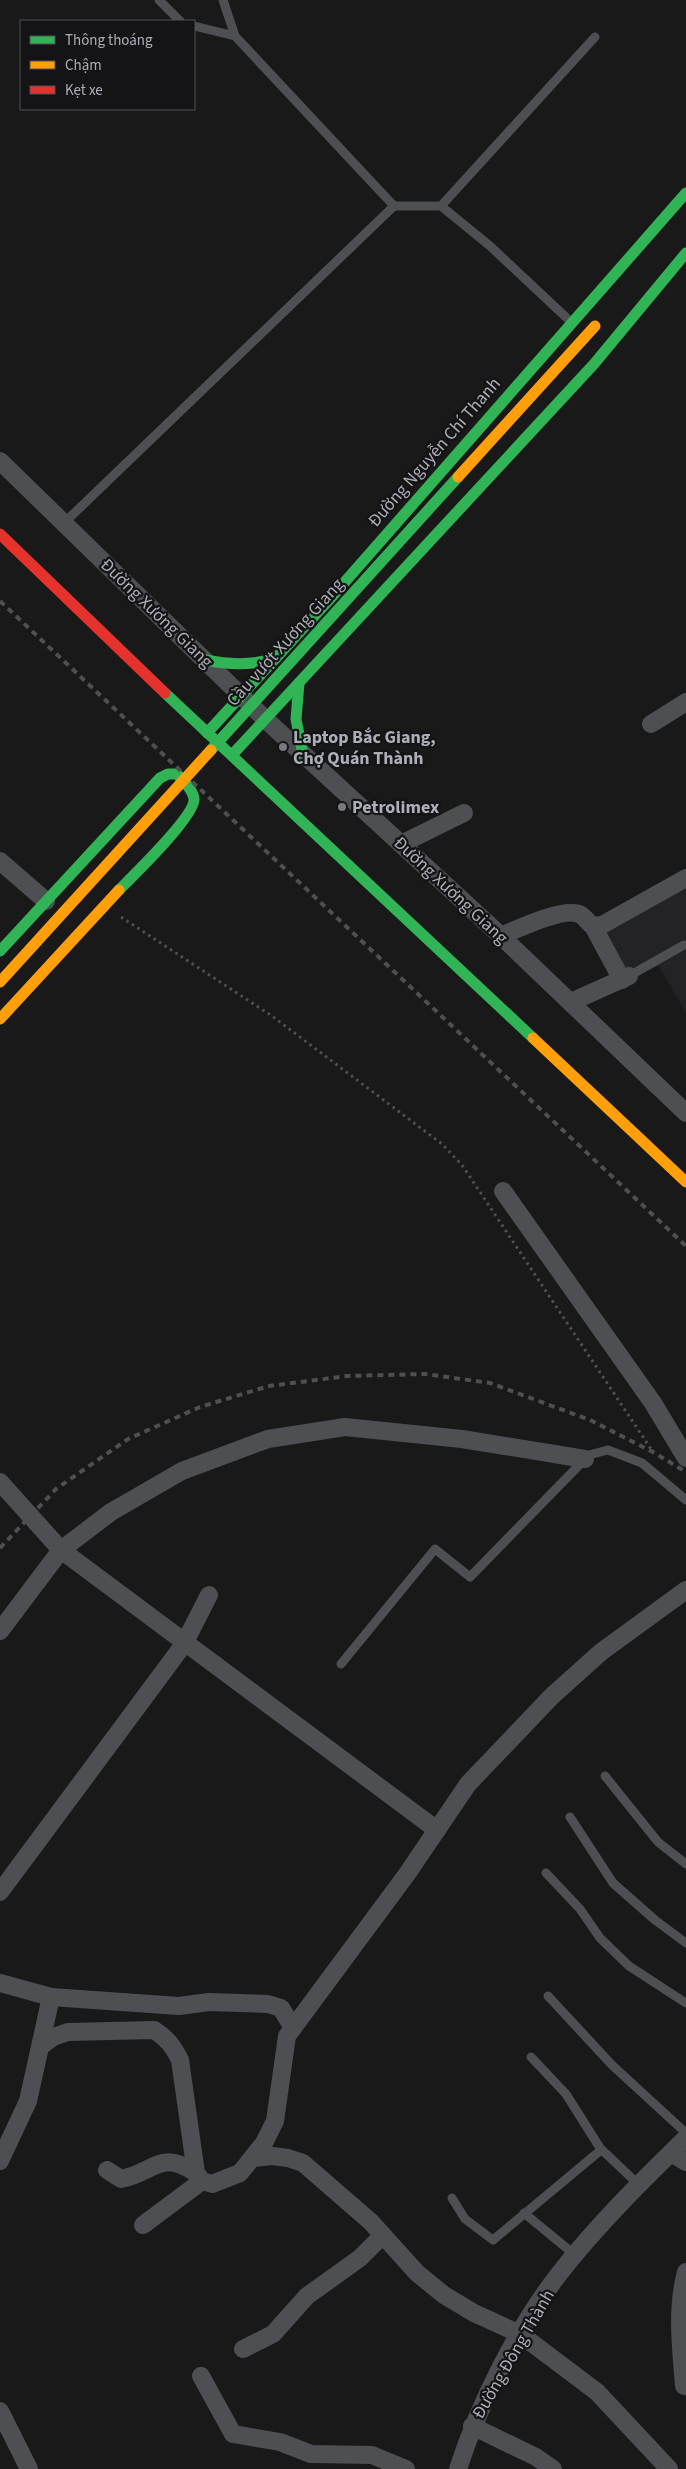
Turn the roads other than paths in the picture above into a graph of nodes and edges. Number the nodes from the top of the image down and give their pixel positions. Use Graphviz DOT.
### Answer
graph roads {
  1 [pos="159,0"];
  2 [pos="223,0"];
  3 [pos="179,20"];
  4 [pos="195,26"];
  5 [pos="235,36"];
  6 [pos="596,37"];
  7 [pos="686,193"];
  8 [pos="394,206"];
  9 [pos="441,206"];
  10 [pos="686,253"];
  11 [pos="592,296"];
  12 [pos="570,321"];
  13 [pos="626,325"];
  14 [pos="595,326"];
  15 [pos="0,461"];
  16 [pos="64,523"];
  17 [pos="0,534"];
  18 [pos="276,658"];
  19 [pos="206,660"];
  20 [pos="266,668"];
  21 [pos="295,686"];
  22 [pos="242,696"];
  23 [pos="686,702"];
  24 [pos="265,719"];
  25 [pos="651,724"];
  26 [pos="207,733"];
  27 [pos="303,755"];
  28 [pos="232,756"];
  29 [pos="464,812"];
  30 [pos="401,844"];
  31 [pos="0,861"];
  32 [pos="686,878"];
  33 [pos="46,901"];
  34 [pos="593,926"];
  35 [pos="72,929"];
  36 [pos="501,936"];
  37 [pos="684,945"];
  38 [pos="0,951"];
  39 [pos="626,978"];
  40 [pos="0,982"];
  41 [pos="571,1002"];
  42 [pos="0,1019"];
  43 [pos="686,1112"];
  44 [pos="686,1182"];
  45 [pos="503,1191"];
  46 [pos="686,1458"];
  47 [pos="585,1459"];
  48 [pos="0,1482"];
  49 [pos="686,1500"];
  50 [pos="61,1550"];
  51 [pos="686,1590"];
  52 [pos="209,1596"];
  53 [pos="0,1631"];
  54 [pos="184,1644"];
  55 [pos="341,1664"];
  56 [pos="604,1776"];
  57 [pos="570,1817"];
  58 [pos="437,1830"];
  59 [pos="686,1864"];
  60 [pos="546,1873"];
  61 [pos="0,1892"];
  62 [pos="686,1943"];
  63 [pos="0,1983"];
  64 [pos="548,1996"];
  65 [pos="51,1998"];
  66 [pos="686,2003"];
  67 [pos="294,2028"];
  68 [pos="41,2046"];
  69 [pos="531,2057"];
  70 [pos="686,2133"];
  71 [pos="686,2138"];
  72 [pos="601,2150"];
  73 [pos="678,2157"];
  74 [pos="253,2158"];
  75 [pos="0,2161"];
  76 [pos="106,2170"];
  77 [pos="199,2177"];
  78 [pos="638,2184"];
  79 [pos="452,2198"];
  80 [pos="524,2213"];
  81 [pos="144,2225"];
  82 [pos="383,2235"];
  83 [pos="576,2255"];
  84 [pos="686,2272"];
  85 [pos="520,2334"];
  86 [pos="243,2349"];
  87 [pos="201,2376"];
  88 [pos="684,2386"];
  89 [pos="0,2410"];
  90 [pos="472,2426"];
  91 [pos="29,2469"];
  92 [pos="406,2469"];
  93 [pos="458,2469"];
  94 [pos="553,2469"];
  95 [pos="669,2469"];
  1 -- 3 [label="lane"];
  2 -- 5 [label="lane"];
  4 -- 5 [label="lane"];
  5 -- 8 [label="lane"];
  6 -- 9 [label="lane"];
  7 -- 11 [label="main road, Đường Nguyễn Chí Thanh"];
  8 -- 9 [label="lane"];
  8 -- 16 [label="lane"];
  9 -- 12 [label="lane"];
  10 -- 13 [label="main road"];
  11 -- 12 [label="main road, Đường Nguyễn Chí Thanh"];
  11 -- 14 [label="main road"];
  12 -- 18 [label="main road, Đường Nguyễn Chí Thanh"];
  13 -- 14 [label="main road"];
  13 -- 21 [label="main road"];
  14 -- 40 [label="main road, Cầu vượt Xương Giang, bridge"];
  15 -- 16 [label="street, Đường Xương Giang"];
  16 -- 19 [label="street, Đường Xương Giang"];
  17 -- 26 [label="main road"];
  18 -- 19 [label="main road"];
  18 -- 20 [label="main road, Đường Nguyễn Chí Thanh"];
  19 -- 22 [label="street, Đường Xương Giang"];
  20 -- 21 [label="main road"];
  20 -- 22 [label="main road, Đường Nguyễn Chí Thanh"];
  21 -- 24 [label="main road"];
  21 -- 27 [label="main road"];
  22 -- 24 [label="street, Đường Xương Giang"];
  22 -- 26 [label="main road, Đường Nguyễn Chí Thanh"];
  23 -- 25 [label="street"];
  24 -- 27 [label="street, Đường Xương Giang"];
  24 -- 28 [label="main road"];
  26 -- 28 [label="main road"];
  27 -- 30 [label="street, Đường Xương Giang"];
  28 -- 44 [label="main road"];
  29 -- 30 [label="street"];
  30 -- 36 [label="street, Đường Xương Giang"];
  31 -- 33 [label="street"];
  32 -- 34 [label="street"];
  33 -- 35 [label="main road"];
  33 -- 35 [label="main road"];
  33 -- 38 [label="main road"];
  34 -- 36 [label="street"];
  34 -- 39 [label="street"];
  35 -- 42 [label="main road"];
  36 -- 41 [label="street, Đường Xương Giang"];
  37 -- 39 [label="lane"];
  39 -- 41 [label="street"];
  41 -- 43 [label="street, Đường Xương Giang"];
  45 -- 46 [label="street"];
  47 -- 49 [label="lane"];
  47 -- 50 [label="street"];
  47 -- 55 [label="lane"];
  48 -- 50 [label="street"];
  50 -- 53 [label="street"];
  50 -- 54 [label="street"];
  51 -- 58 [label="street"];
  52 -- 54 [label="street"];
  54 -- 58 [label="street"];
  54 -- 61 [label="street"];
  56 -- 59 [label="lane"];
  57 -- 62 [label="lane"];
  58 -- 67 [label="street"];
  60 -- 66 [label="lane"];
  63 -- 65 [label="street"];
  64 -- 70 [label="lane"];
  65 -- 67 [label="street"];
  65 -- 68 [label="street"];
  67 -- 74 [label="street"];
  68 -- 75 [label="street"];
  68 -- 77 [label="street"];
  69 -- 72 [label="lane"];
  71 -- 73 [label="street, Đường Đông Thành"];
  72 -- 78 [label="lane"];
  72 -- 80 [label="lane"];
  73 -- 78 [label="street, Đường Đông Thành"];
  74 -- 77 [label="street"];
  74 -- 82 [label="street"];
  76 -- 77 [label="street"];
  77 -- 81 [label="street"];
  78 -- 83 [label="street, Đường Đông Thành"];
  79 -- 80 [label="lane"];
  80 -- 83 [label="lane"];
  82 -- 85 [label="street"];
  82 -- 86 [label="street"];
  83 -- 85 [label="street, Đường Đông Thành"];
  84 -- 88 [label="street"];
  85 -- 90 [label="street, Đường Đông Thành"];
  85 -- 95 [label="street"];
  87 -- 92 [label="street"];
  89 -- 91 [label="street"];
  90 -- 93 [label="street, Đường Đông Thành"];
  90 -- 94 [label="street"];
}
